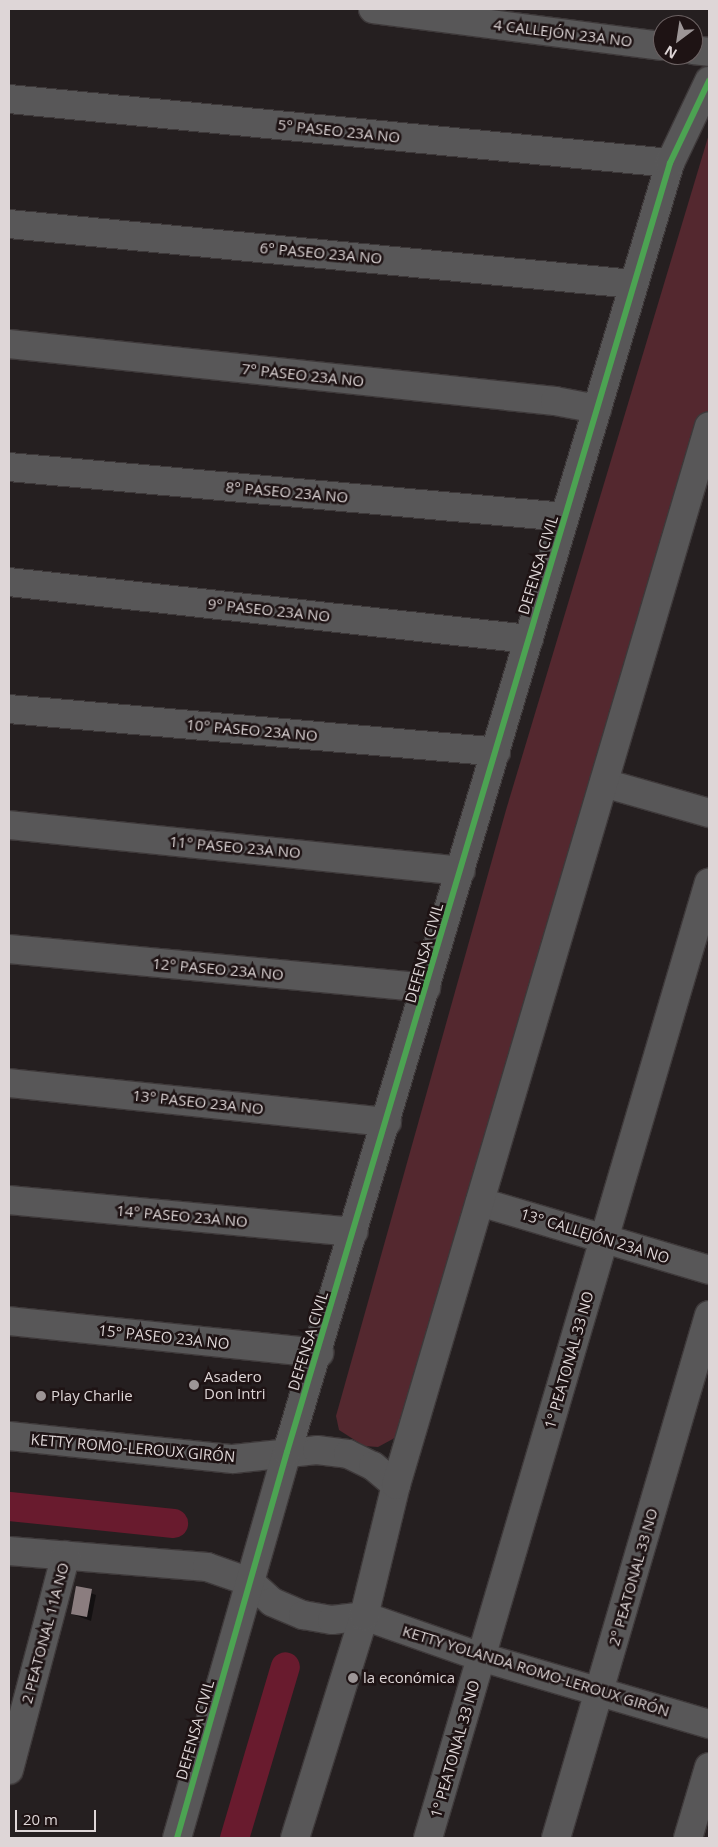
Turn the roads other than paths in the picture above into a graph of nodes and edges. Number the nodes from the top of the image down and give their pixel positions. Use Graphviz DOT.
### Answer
graph roads {
  1 [pos="373,9"];
  2 [pos="653,45"];
  3 [pos="709,80"];
  4 [pos="9,99"];
  5 [pos="670,163"];
  6 [pos="9,224"];
  7 [pos="634,284"];
  8 [pos="9,344"];
  9 [pos="597,409"];
  10 [pos="709,426"];
  11 [pos="9,467"];
  12 [pos="565,517"];
  13 [pos="9,582"];
  14 [pos="529,639"];
  15 [pos="9,709"];
  16 [pos="496,752"];
  17 [pos="604,783"];
  18 [pos="709,813"];
  19 [pos="9,825"];
  20 [pos="461,871"];
  21 [pos="709,882"];
  22 [pos="9,949"];
  23 [pos="426,988"];
  24 [pos="9,1083"];
  25 [pos="387,1122"];
  26 [pos="9,1200"];
  27 [pos="480,1202"];
  28 [pos="354,1232"];
  29 [pos="605,1238"];
  30 [pos="709,1270"];
  31 [pos="709,1315"];
  32 [pos="9,1321"];
  33 [pos="319,1353"];
  34 [pos="9,1436"];
  35 [pos="287,1452"];
  36 [pos="396,1486"];
  37 [pos="9,1551"];
  38 [pos="66,1555"];
  39 [pos="250,1582"];
  40 [pos="364,1616"];
  41 [pos="481,1657"];
  42 [pos="599,1692"];
  43 [pos="709,1724"];
  44 [pos="709,1767"];
  45 [pos="9,1770"];
  46 [pos="177,1838"];
  47 [pos="295,1838"];
  48 [pos="428,1838"];
  49 [pos="556,1838"];
  50 [pos="688,1838"];
  1 -- 2 [label="street, 4 CALLEJÓN 23A NO"];
  3 -- 5 [label="street, DEFENSA CIVIL"];
  4 -- 5 [label="street, 5° PASEO 23A NO"];
  5 -- 7 [label="street, DEFENSA CIVIL"];
  6 -- 7 [label="street, 6° PASEO 23A NO"];
  7 -- 9 [label="street, DEFENSA CIVIL"];
  8 -- 9 [label="street, 7° PASEO 23A NO"];
  9 -- 12 [label="street, DEFENSA CIVIL"];
  10 -- 17 [label="street"];
  11 -- 12 [label="street, 8° PASEO 23A NO"];
  12 -- 14 [label="street, DEFENSA CIVIL"];
  13 -- 14 [label="street, 9° PASEO 23A NO"];
  14 -- 16 [label="street, DEFENSA CIVIL"];
  15 -- 16 [label="street, 10° PASEO 23A NO"];
  16 -- 20 [label="street, DEFENSA CIVIL"];
  17 -- 18 [label="street"];
  17 -- 27 [label="street"];
  19 -- 20 [label="street, 11° PASEO 23A NO"];
  20 -- 23 [label="street, DEFENSA CIVIL"];
  21 -- 29 [label="street, 1° PEATONAL 33 NO"];
  22 -- 23 [label="street, 12° PASEO 23A NO"];
  23 -- 25 [label="street, DEFENSA CIVIL"];
  24 -- 25 [label="street, 13° PASEO 23A NO"];
  25 -- 28 [label="street, DEFENSA CIVIL"];
  26 -- 28 [label="street, 14° PASEO 23A NO"];
  27 -- 29 [label="street, 13° CALLEJÓN 23A NO"];
  27 -- 36 [label="street"];
  28 -- 33 [label="street, DEFENSA CIVIL"];
  29 -- 30 [label="street, 13° CALLEJÓN 23A NO"];
  29 -- 41 [label="street, 1° PEATONAL 33 NO"];
  31 -- 42 [label="street, 2° PEATONAL 33 NO"];
  32 -- 33 [label="street, 15° PASEO 23A NO"];
  33 -- 35 [label="street, DEFENSA CIVIL"];
  34 -- 35 [label="street, KETTY ROMO-LEROUX GIRÓN"];
  35 -- 36 [label="street, KETTY ROMO-LEROUX GIRÓN"];
  35 -- 39 [label="street, DEFENSA CIVIL"];
  36 -- 40 [label="street"];
  37 -- 38 [label="street"];
  38 -- 39 [label="street"];
  38 -- 45 [label="street, 2 PEATONAL 11A NO"];
  39 -- 40 [label="street"];
  39 -- 46 [label="street, DEFENSA CIVIL"];
  40 -- 41 [label="street, KETTY YOLANDA ROMO-LEROUX GIRÓN"];
  40 -- 47 [label="street"];
  41 -- 42 [label="street, KETTY YOLANDA ROMO-LEROUX GIRÓN"];
  41 -- 48 [label="street, 1° PEATONAL 33 NO"];
  42 -- 43 [label="street, KETTY YOLANDA ROMO-LEROUX GIRÓN"];
  42 -- 49 [label="street, 2° PEATONAL 33 NO"];
  44 -- 50 [label="street"];
}
